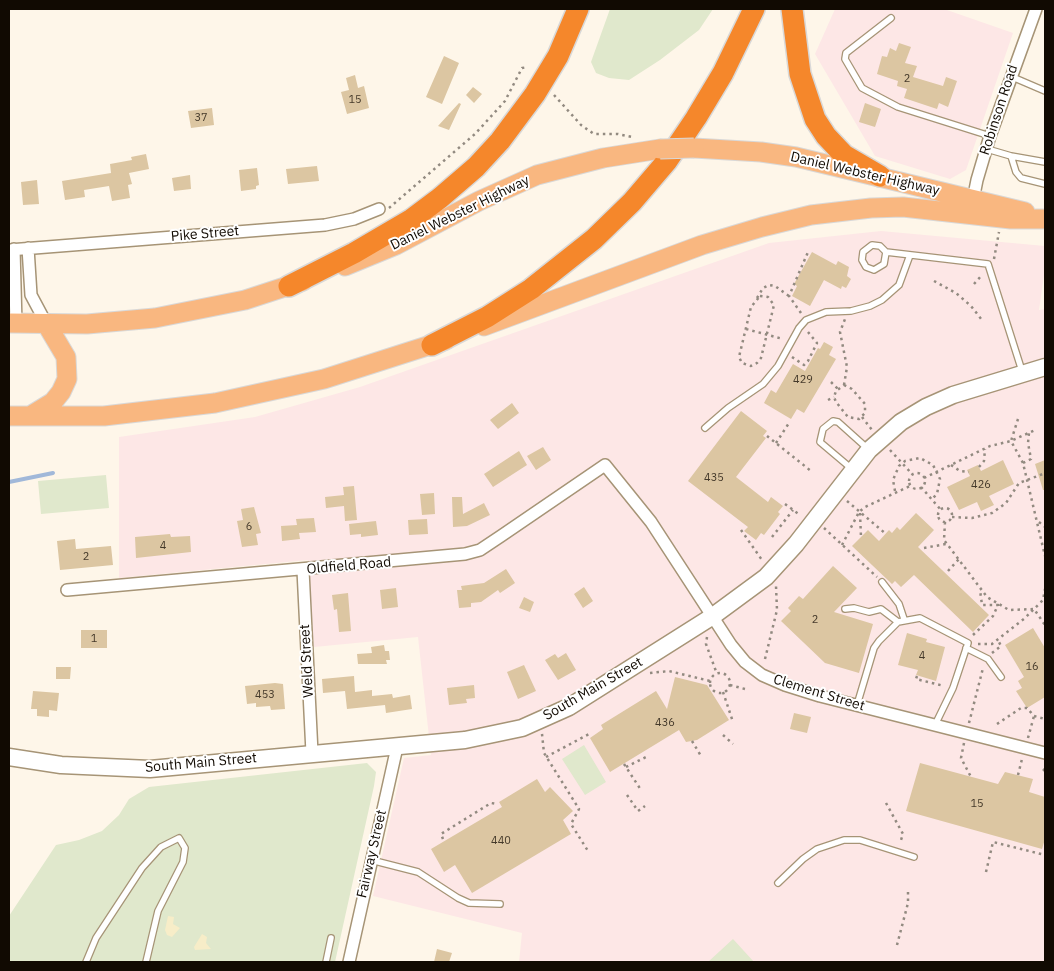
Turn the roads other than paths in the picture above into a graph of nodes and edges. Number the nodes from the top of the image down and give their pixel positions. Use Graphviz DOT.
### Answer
graph roads {
  1 [pos="578,9"];
  2 [pos="754,9"];
  3 [pos="792,9"];
  4 [pos="1033,10"];
  5 [pos="892,18"];
  6 [pos="1010,76"];
  7 [pos="1045,91"];
  8 [pos="990,136"];
  9 [pos="986,149"];
  10 [pos="1011,156"];
  11 [pos="1045,162"];
  12 [pos="880,176"];
  13 [pos="1045,184"];
  14 [pos="972,206"];
  15 [pos="379,209"];
  16 [pos="1044,220"];
  17 [pos="28,248"];
  18 [pos="11,250"];
  19 [pos="886,252"];
  20 [pos="910,255"];
  21 [pos="289,286"];
  22 [pos="11,325"];
  23 [pos="47,325"];
  24 [pos="432,345"];
  25 [pos="1045,367"];
  26 [pos="1023,374"];
  27 [pos="9,409"];
  28 [pos="18,417"];
  29 [pos="706,428"];
  30 [pos="868,450"];
  31 [pos="605,465"];
  32 [pos="852,469"];
  33 [pos="303,570"];
  34 [pos="882,582"];
  35 [pos="67,590"];
  36 [pos="845,609"];
  37 [pos="713,616"];
  38 [pos="901,620"];
  39 [pos="967,646"];
  40 [pos="1001,677"];
  41 [pos="857,706"];
  42 [pos="935,725"];
  43 [pos="397,747"];
  44 [pos="312,753"];
  45 [pos="1045,753"];
  46 [pos="9,757"];
  47 [pos="914,857"];
  48 [pos="371,860"];
  49 [pos="778,883"];
  50 [pos="500,904"];
  51 [pos="331,938"];
  52 [pos="86,962"];
  53 [pos="146,962"];
  54 [pos="326,962"];
  55 [pos="349,962"];
  1 -- 21 [label="highway"];
  2 -- 24 [label="highway"];
  3 -- 12 [label="highway"];
  4 -- 6 [label="street, Robinson Road"];
  5 -- 8 [label="lane"];
  6 -- 7 [label="lane"];
  6 -- 8 [label="street, Robinson Road"];
  8 -- 9 [label="street, Robinson Road"];
  9 -- 10 [label="lane"];
  9 -- 14 [label="street, Robinson Road"];
  10 -- 11 [label="lane"];
  10 -- 13 [label="lane"];
  12 -- 14 [label="main road, Daniel Webster Highway"];
  12 -- 21 [label="main road, Daniel Webster Highway, bridge"];
  14 -- 16 [label="main road"];
  14 -- 24 [label="main road, Daniel Webster Highway"];
  15 -- 17 [label="street, Pike Street"];
  17 -- 18 [label="street, Pike Street"];
  17 -- 23 [label="street"];
  18 -- 22 [label="street, Pike Street"];
  19 -- 19 [label="lane"];
  19 -- 20 [label="lane"];
  20 -- 26 [label="lane"];
  20 -- 29 [label="lane"];
  21 -- 23 [label="main road, Daniel Webster Highway"];
  22 -- 23 [label="main road, Daniel Webster Highway"];
  23 -- 28 [label="main road"];
  24 -- 28 [label="main road, Daniel Webster Highway"];
  25 -- 26 [label="street, South Main Street"];
  26 -- 30 [label="street, South Main Street"];
  27 -- 28 [label="main road"];
  30 -- 32 [label="street, South Main Street"];
  30 -- 32 [label="lane"];
  31 -- 33 [label="street, Oldfield Road"];
  31 -- 37 [label="street, Clement Street"];
  32 -- 37 [label="street, South Main Street"];
  33 -- 35 [label="street, Oldfield Road"];
  33 -- 44 [label="street, Weld Street"];
  34 -- 38 [label="lane"];
  36 -- 38 [label="lane"];
  37 -- 41 [label="street, Clement Street"];
  37 -- 43 [label="street, South Main Street"];
  38 -- 39 [label="lane"];
  38 -- 41 [label="lane"];
  39 -- 40 [label="lane"];
  39 -- 42 [label="lane"];
  41 -- 42 [label="street, Clement Street"];
  42 -- 45 [label="street, Clement Street"];
  43 -- 44 [label="street, South Main Street"];
  43 -- 48 [label="street, Fairway Street"];
  44 -- 46 [label="street, South Main Street"];
  47 -- 49 [label="lane"];
  48 -- 50 [label="lane"];
  48 -- 55 [label="street, Fairway Street"];
  51 -- 54 [label="lane"];
  52 -- 53 [label="lane"];
}
